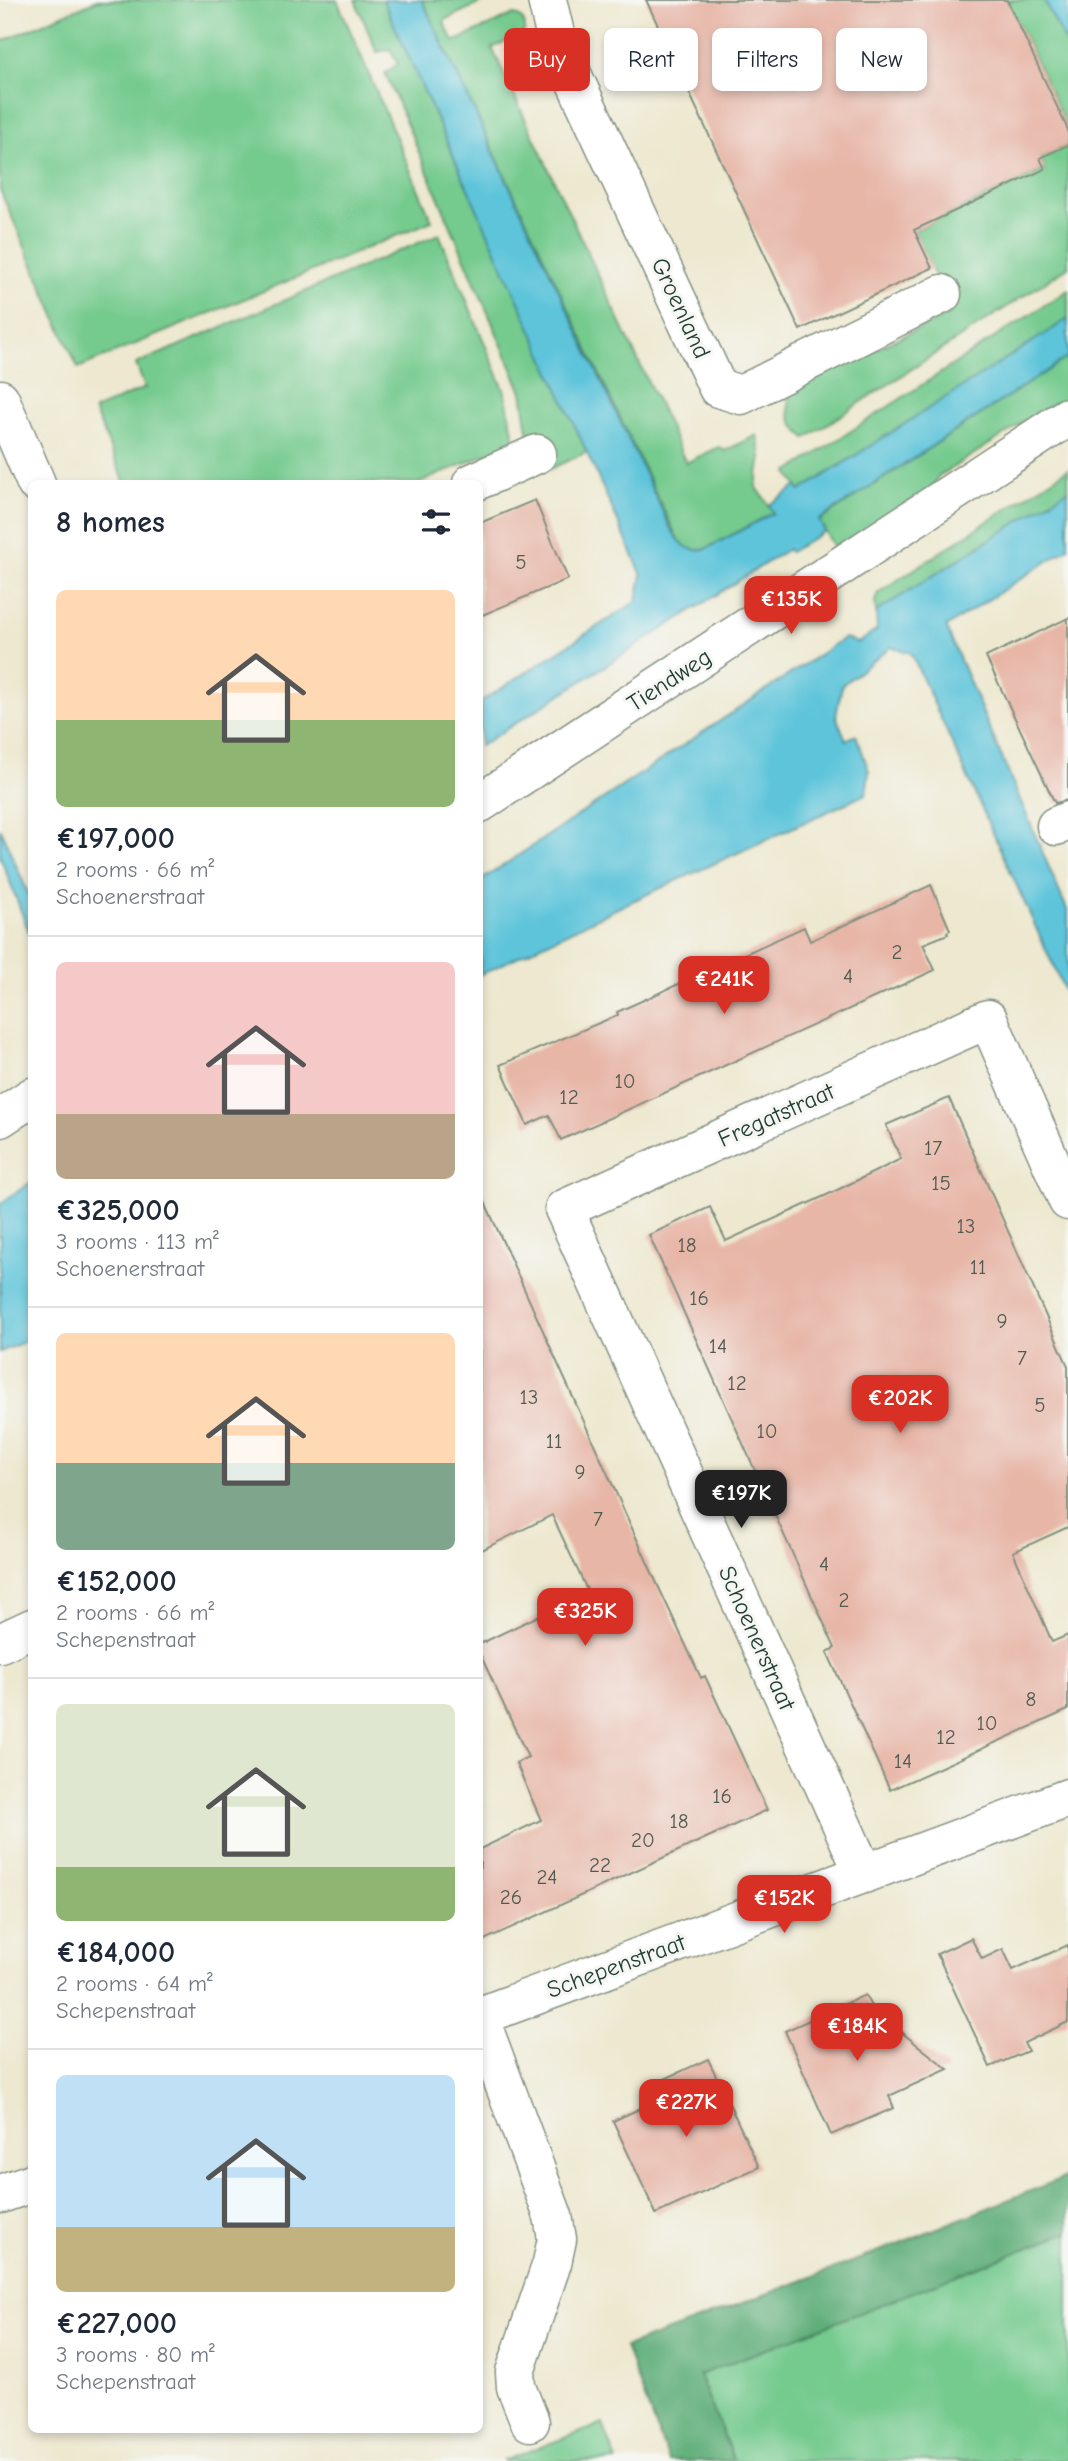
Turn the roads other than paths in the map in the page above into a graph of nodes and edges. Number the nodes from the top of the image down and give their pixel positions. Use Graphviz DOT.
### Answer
graph roads {
  1 [pos="547,0"];
  2 [pos="942,294"];
  3 [pos="0,399"];
  4 [pos="1068,417"];
  5 [pos="537,454"];
  6 [pos="35,480"];
  7 [pos="479,480"];
  8 [pos="483,801"];
  9 [pos="28,1100"];
  10 [pos="0,1118"];
  11 [pos="1068,1201"];
  12 [pos="564,1209"];
  13 [pos="28,1630"];
  14 [pos="0,1643"];
  15 [pos="1068,1798"];
  16 [pos="864,1874"];
  17 [pos="483,2017"];
  18 [pos="483,2026"];
  19 [pos="28,2184"];
  20 [pos="0,2194"];
  21 [pos="530,2422"];
  1 -- 2 [label="street, Groenland"];
  3 -- 6 [label="street"];
  4 -- 8 [label="street, Tiendweg"];
  5 -- 7 [label="street"];
  9 -- 10 [label="street"];
  11 -- 12 [label="street, Fregatstraat"];
  12 -- 16 [label="street, Schoenerstraat"];
  13 -- 14 [label="street"];
  15 -- 16 [label="street, Schepenstraat"];
  16 -- 17 [label="street, Schepenstraat"];
  18 -- 21 [label="street, Schepenstraat"];
  19 -- 20 [label="street"];
}
